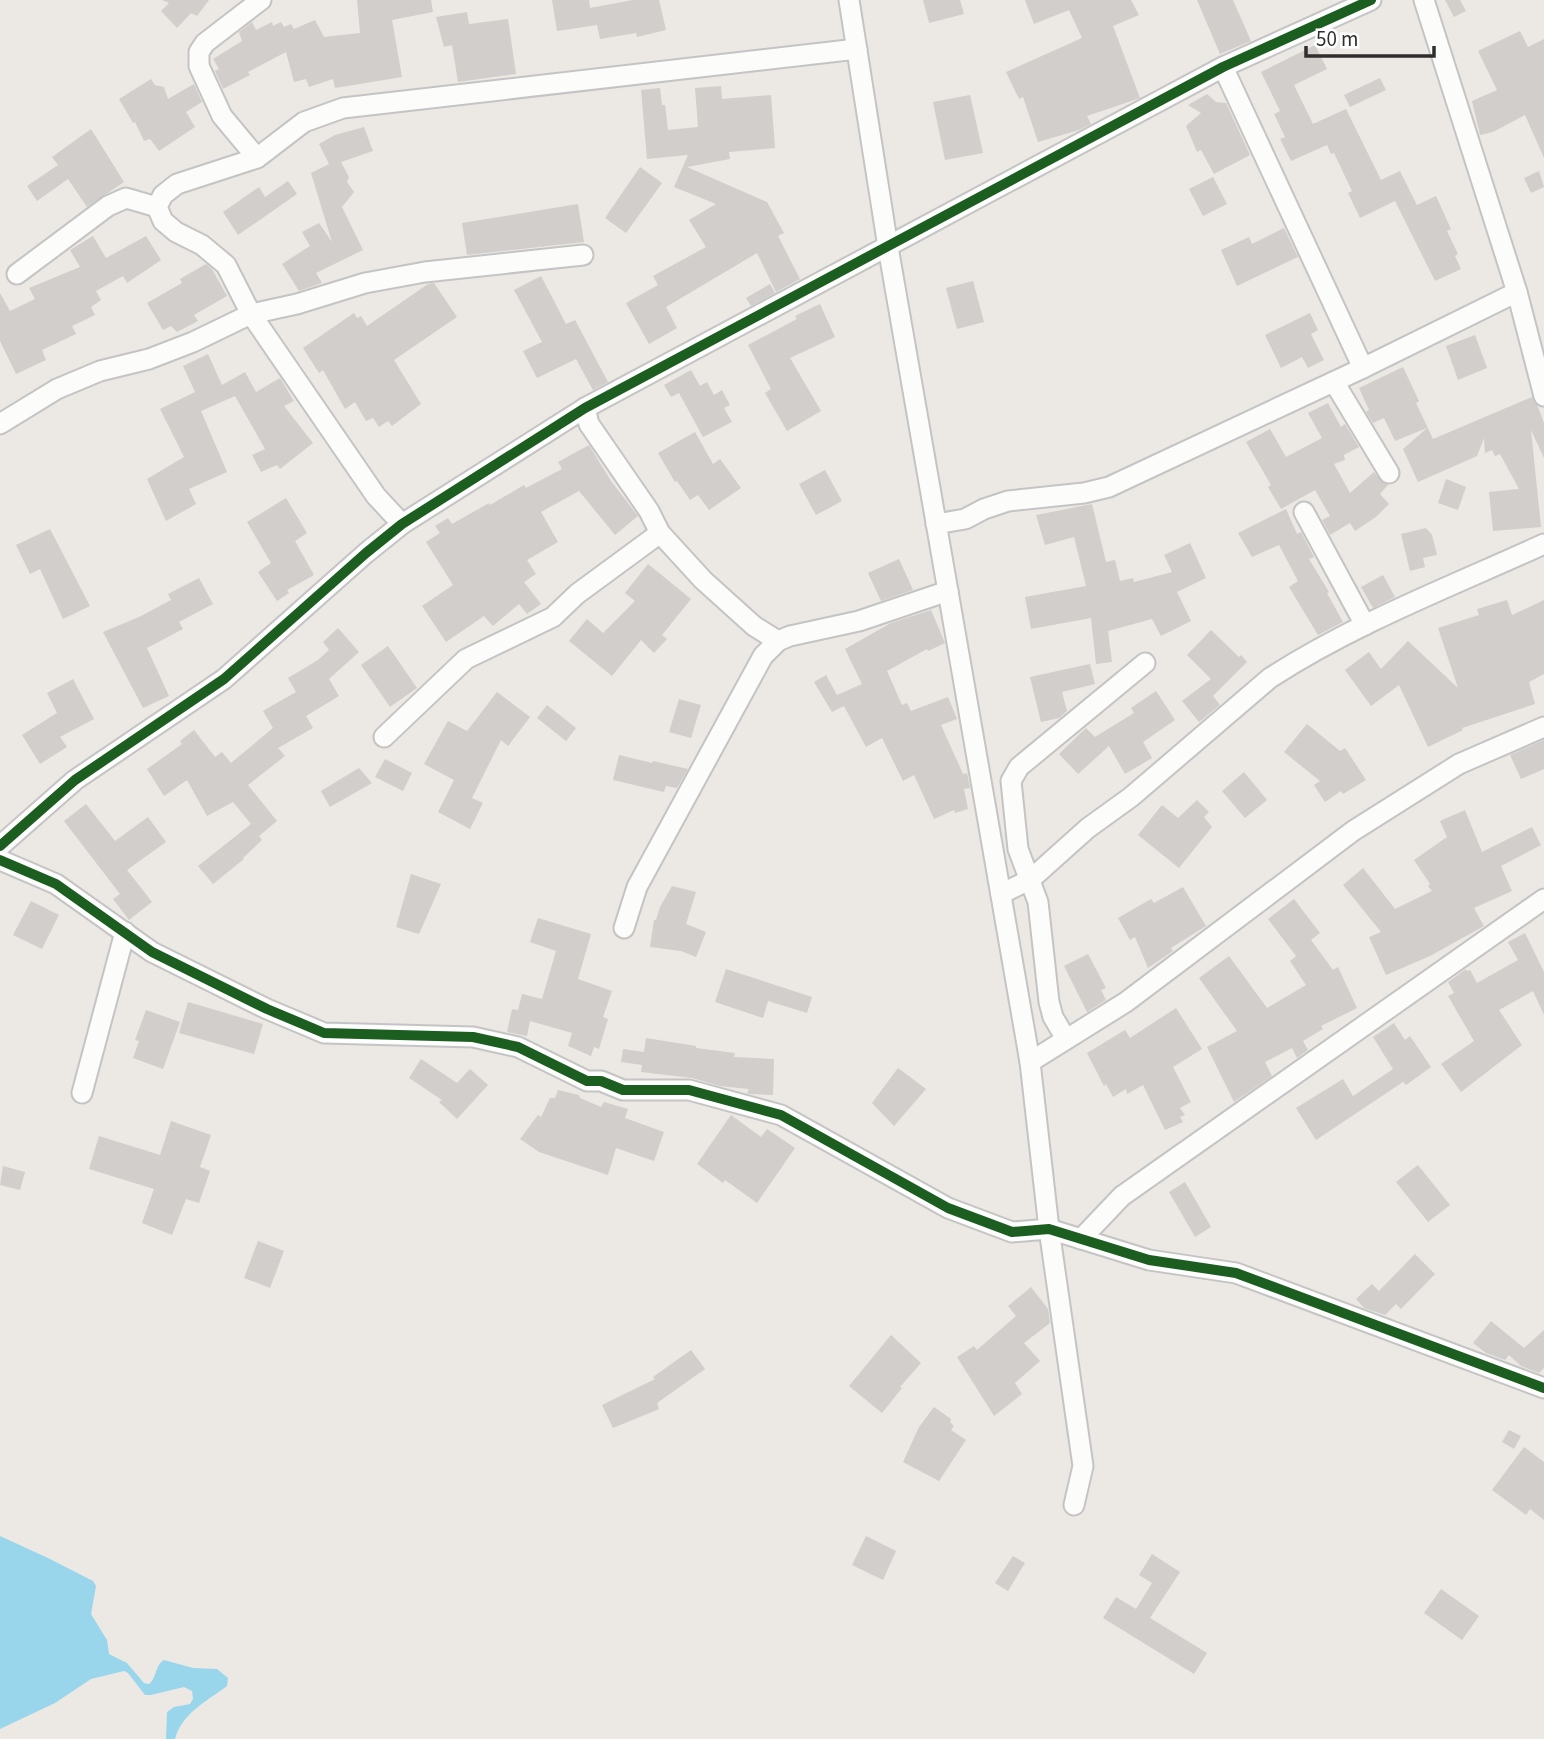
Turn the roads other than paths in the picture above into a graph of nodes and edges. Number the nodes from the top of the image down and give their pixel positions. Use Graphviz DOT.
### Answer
graph roads {
  1 [pos="261,0"];
  2 [pos="849,0"];
  3 [pos="1371,0"];
  4 [pos="1424,0"];
  5 [pos="857,49"];
  6 [pos="1223,67"];
  7 [pos="257,158"];
  8 [pos="157,207"];
  9 [pos="888,247"];
  10 [pos="583,255"];
  11 [pos="17,274"];
  12 [pos="1517,292"];
  13 [pos="251,314"];
  14 [pos="1363,368"];
  15 [pos="1334,382"];
  16 [pos="1544,396"];
  17 [pos="585,408"];
  18 [pos="0,424"];
  19 [pos="1389,473"];
  20 [pos="1304,512"];
  21 [pos="402,524"];
  22 [pos="936,524"];
  23 [pos="660,533"];
  24 [pos="1544,544"];
  25 [pos="948,591"];
  26 [pos="1366,625"];
  27 [pos="778,641"];
  28 [pos="1145,663"];
  29 [pos="1544,727"];
  30 [pos="384,737"];
  31 [pos="0,846"];
  32 [pos="0,860"];
  33 [pos="1031,879"];
  34 [pos="1001,894"];
  35 [pos="1544,899"];
  36 [pos="624,928"];
  37 [pos="125,932"];
  38 [pos="1066,1039"];
  39 [pos="1030,1062"];
  40 [pos="82,1093"];
  41 [pos="1049,1229"];
  42 [pos="1081,1239"];
  43 [pos="1544,1388"];
  44 [pos="1074,1505"];
  1 -- 7 [label="street"];
  2 -- 5 [label="street"];
  3 -- 6 [label="street"];
  4 -- 12 [label="street"];
  5 -- 7 [label="street"];
  5 -- 9 [label="street"];
  6 -- 9 [label="street"];
  6 -- 14 [label="street"];
  7 -- 8 [label="street"];
  8 -- 11 [label="street"];
  8 -- 13 [label="street"];
  9 -- 17 [label="street"];
  9 -- 22 [label="street"];
  10 -- 13 [label="street"];
  12 -- 14 [label="street"];
  12 -- 16 [label="street"];
  13 -- 18 [label="street"];
  13 -- 21 [label="street"];
  14 -- 15 [label="street"];
  15 -- 19 [label="street"];
  15 -- 22 [label="street"];
  17 -- 21 [label="street"];
  17 -- 23 [label="street"];
  20 -- 26 [label="street"];
  21 -- 31 [label="street"];
  22 -- 25 [label="street"];
  23 -- 27 [label="street"];
  23 -- 30 [label="street"];
  24 -- 26 [label="street"];
  25 -- 27 [label="street"];
  25 -- 34 [label="street"];
  26 -- 33 [label="street"];
  27 -- 36 [label="street"];
  28 -- 33 [label="street"];
  29 -- 38 [label="street"];
  32 -- 37 [label="street"];
  33 -- 34 [label="street"];
  33 -- 38 [label="street"];
  34 -- 39 [label="street"];
  35 -- 42 [label="street"];
  37 -- 40 [label="street"];
  37 -- 41 [label="street"];
  38 -- 39 [label="street"];
  39 -- 41 [label="street"];
  41 -- 42 [label="street"];
  41 -- 44 [label="street"];
  42 -- 43 [label="street"];
}
